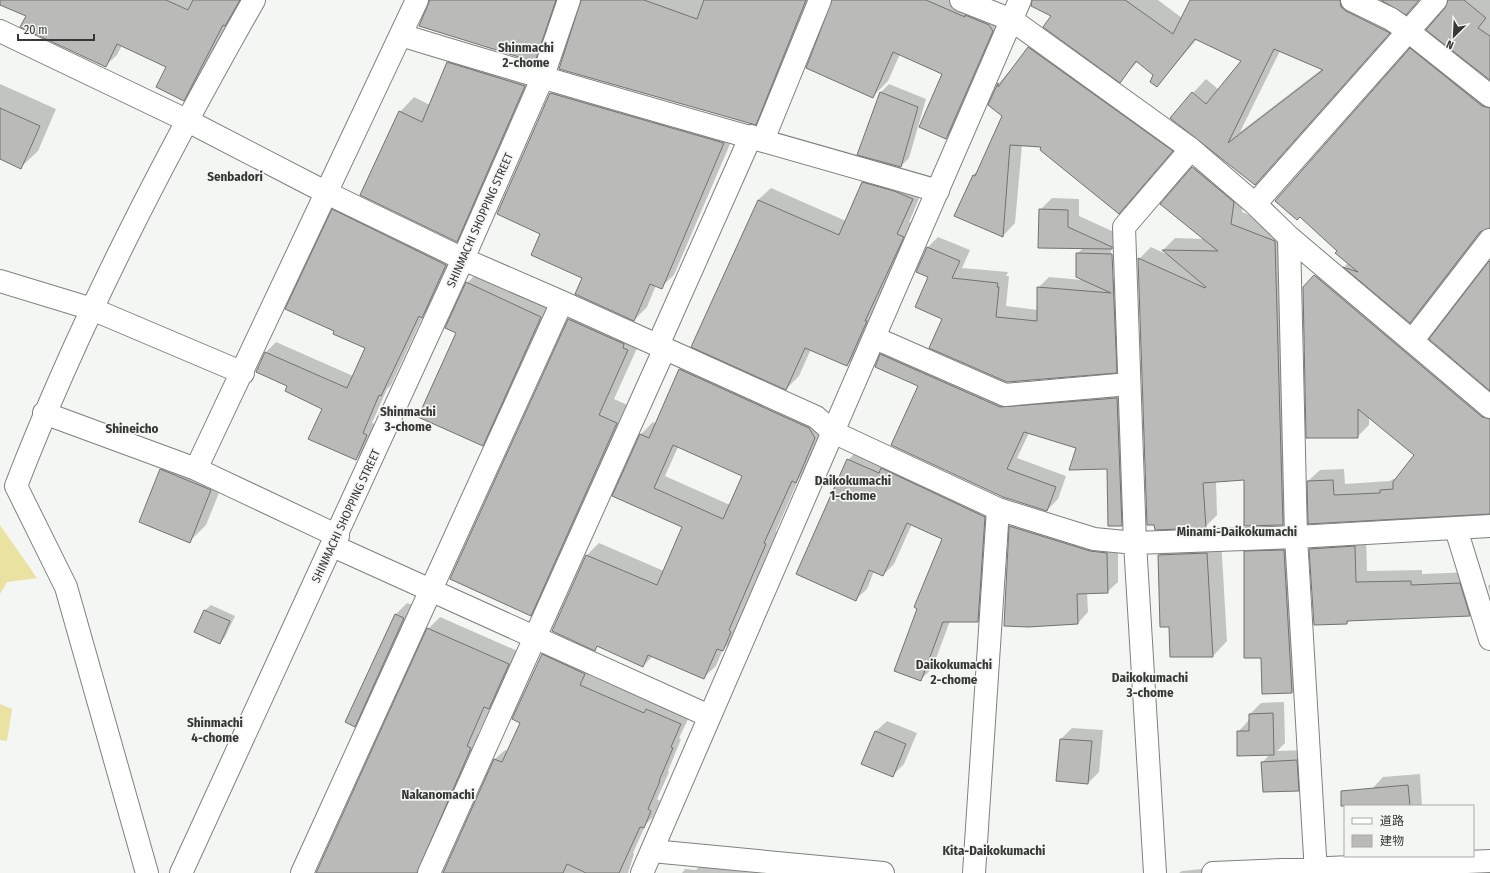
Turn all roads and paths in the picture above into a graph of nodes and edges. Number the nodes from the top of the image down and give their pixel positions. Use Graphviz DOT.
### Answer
graph roads {
  1 [pos="254,0"];
  2 [pos="417,0"];
  3 [pos="569,0"];
  4 [pos="820,0"];
  5 [pos="961,0"];
  6 [pos="1020,0"];
  7 [pos="1352,0"];
  8 [pos="1436,0"];
  9 [pos="1012,20"];
  10 [pos="0,31"];
  11 [pos="1408,31"];
  12 [pos="401,35"];
  13 [pos="542,79"];
  14 [pos="1490,96"];
  15 [pos="186,120"];
  16 [pos="757,138"];
  17 [pos="1191,149"];
  18 [pos="938,191"];
  19 [pos="327,193"];
  20 [pos="1255,204"];
  21 [pos="1289,237"];
  22 [pos="1490,240"];
  23 [pos="464,259"];
  24 [pos="0,281"];
  25 [pos="562,302"];
  26 [pos="92,309"];
  27 [pos="875,338"];
  28 [pos="1412,341"];
  29 [pos="662,346"];
  30 [pos="243,373"];
  31 [pos="1129,384"];
  32 [pos="1490,407"];
  33 [pos="44,413"];
  34 [pos="833,432"];
  35 [pos="196,469"];
  36 [pos="998,509"];
  37 [pos="1490,526"];
  38 [pos="1456,528"];
  39 [pos="1296,537"];
  40 [pos="335,541"];
  41 [pos="1135,543"];
  42 [pos="430,590"];
  43 [pos="535,637"];
  44 [pos="1490,640"];
  45 [pos="709,716"];
  46 [pos="652,851"];
  47 [pos="1490,861"];
  48 [pos="1316,870"];
  49 [pos="147,873"];
  50 [pos="181,873"];
  51 [pos="302,873"];
  52 [pos="429,873"];
  53 [pos="642,873"];
  54 [pos="883,873"];
  55 [pos="974,873"];
  56 [pos="1155,873"];
  57 [pos="1213,873"];
  1 -- 15 [label="street"];
  2 -- 12 [label="street"];
  3 -- 13 [label="street, SHINMACHI SHOPPING STREET"];
  4 -- 16 [label="street"];
  5 -- 9 [label="street"];
  6 -- 9 [label="street"];
  7 -- 11 [label="street"];
  8 -- 11 [label="street"];
  9 -- 17 [label="street"];
  9 -- 18 [label="street"];
  10 -- 15 [label="street"];
  11 -- 14 [label="street"];
  11 -- 20 [label="street"];
  12 -- 13 [label="street"];
  12 -- 19 [label="street"];
  13 -- 16 [label="street"];
  13 -- 23 [label="street, SHINMACHI SHOPPING STREET"];
  15 -- 19 [label="street"];
  15 -- 26 [label="street"];
  16 -- 18 [label="street"];
  16 -- 29 [label="street"];
  17 -- 20 [label="street"];
  17 -- 31 [label="street"];
  18 -- 27 [label="street"];
  19 -- 23 [label="street"];
  19 -- 30 [label="street"];
  20 -- 21 [label="street"];
  21 -- 28 [label="street"];
  21 -- 39 [label="street"];
  22 -- 28 [label="street"];
  23 -- 25 [label="street"];
  23 -- 40 [label="street, SHINMACHI SHOPPING STREET"];
  24 -- 26 [label="street"];
  25 -- 29 [label="street"];
  25 -- 42 [label="street"];
  26 -- 30 [label="street"];
  26 -- 33 [label="street"];
  27 -- 31 [label="street"];
  27 -- 34 [label="street"];
  28 -- 32 [label="street"];
  29 -- 34 [label="street"];
  29 -- 43 [label="street"];
  30 -- 35 [label="street"];
  31 -- 41 [label="street"];
  33 -- 35 [label="street"];
  33 -- 49 [label="street"];
  34 -- 36 [label="street"];
  34 -- 45 [label="street"];
  35 -- 40 [label="street"];
  36 -- 41 [label="street"];
  36 -- 55 [label="street"];
  37 -- 38 [label="street"];
  38 -- 39 [label="street"];
  38 -- 44 [label="street"];
  39 -- 41 [label="street"];
  39 -- 48 [label="street"];
  40 -- 42 [label="street"];
  40 -- 50 [label="street, SHINMACHI SHOPPING STREET"];
  41 -- 56 [label="street"];
  42 -- 43 [label="street"];
  42 -- 51 [label="street"];
  43 -- 45 [label="street"];
  43 -- 52 [label="street"];
  45 -- 46 [label="street"];
  46 -- 53 [label="street"];
  46 -- 54 [label="street"];
  47 -- 48 [label="street"];
  48 -- 57 [label="street"];
}
